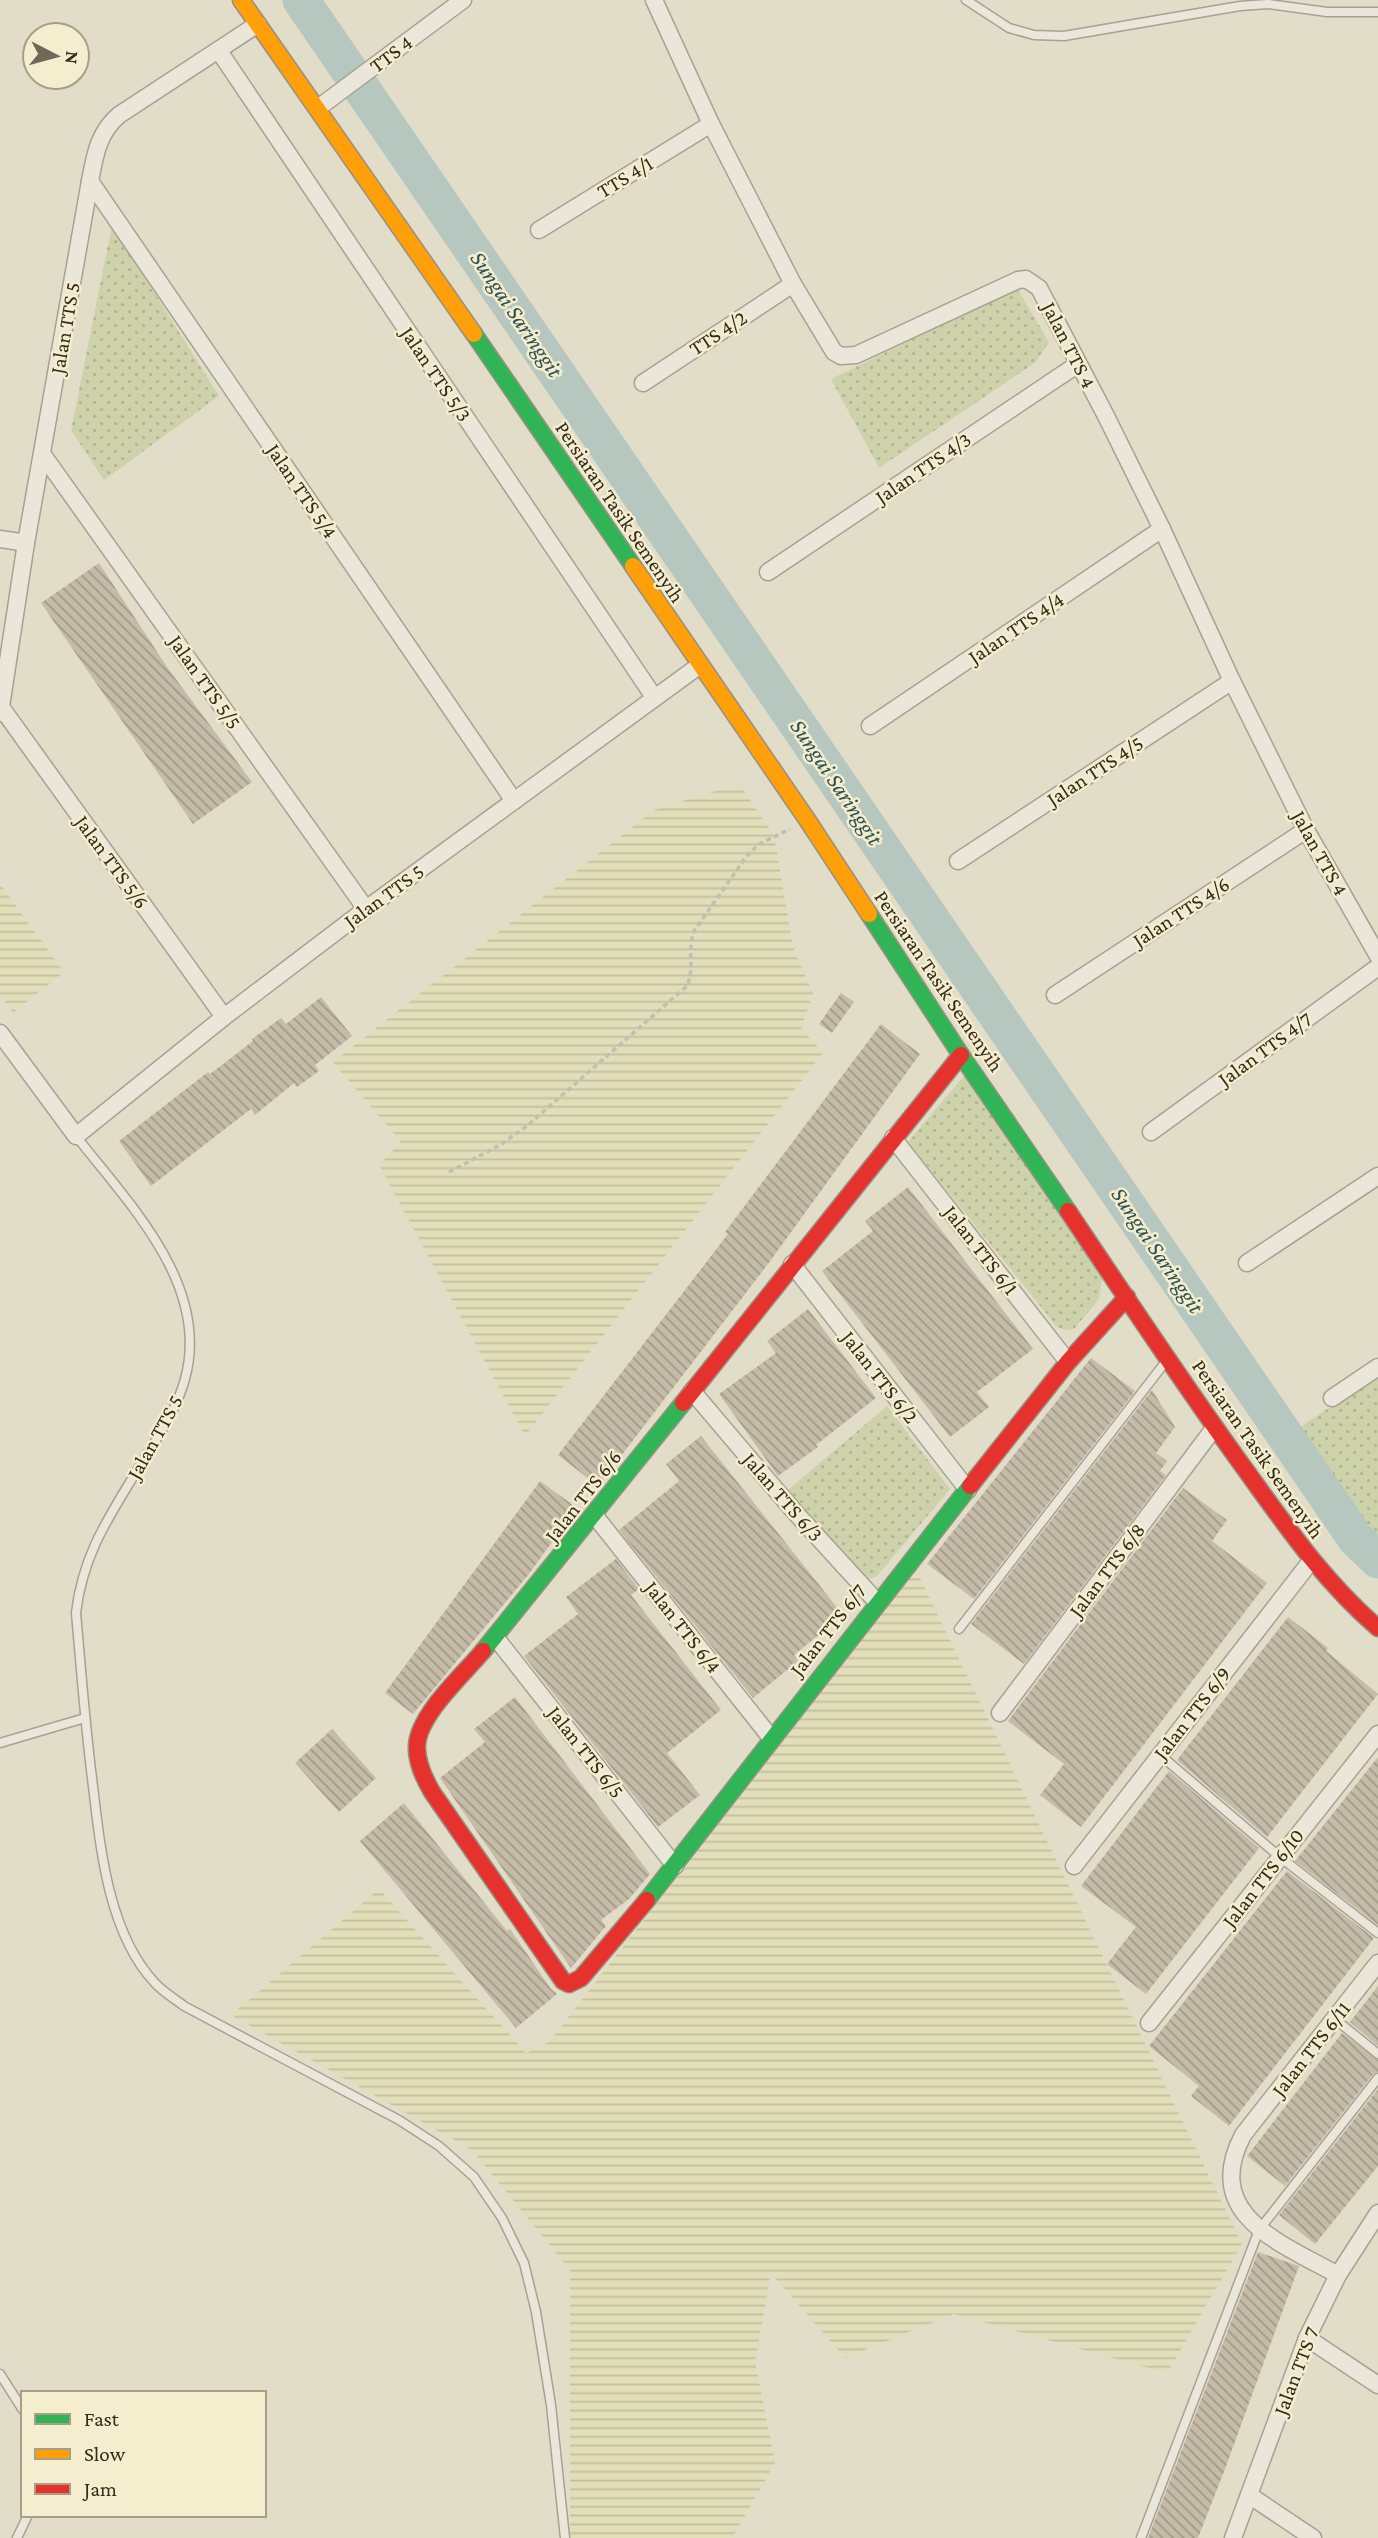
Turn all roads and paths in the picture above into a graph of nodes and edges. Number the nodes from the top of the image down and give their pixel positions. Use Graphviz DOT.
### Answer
graph roads {
  1 [pos="241,0"];
  2 [pos="463,0"];
  3 [pos="654,0"];
  4 [pos="966,0"];
  5 [pos="1378,12"];
  6 [pos="258,24"];
  7 [pos="219,51"];
  8 [pos="318,107"];
  9 [pos="712,124"];
  10 [pos="90,181"];
  11 [pos="539,230"];
  12 [pos="793,284"];
  13 [pos="1078,364"];
  14 [pos="643,383"];
  15 [pos="43,455"];
  16 [pos="1162,529"];
  17 [pos="0,539"];
  18 [pos="26,543"];
  19 [pos="768,572"];
  20 [pos="700,665"];
  21 [pos="1232,681"];
  22 [pos="654,697"];
  23 [pos="1,710"];
  24 [pos="870,726"];
  25 [pos="514,801"];
  26 [pos="808,821"];
  27 [pos="1307,830"];
  28 [pos="958,861"];
  29 [pos="366,909"];
  30 [pos="1378,956"];
  31 [pos="1378,967"];
  32 [pos="1055,995"];
  33 [pos="224,1017"];
  34 [pos="0,1033"];
  35 [pos="961,1055"];
  36 [pos="1151,1132"];
  37 [pos="76,1136"];
  38 [pos="893,1138"];
  39 [pos="449,1172"];
  40 [pos="1378,1176"];
  41 [pos="1247,1263"];
  42 [pos="792,1264"];
  43 [pos="1127,1297"];
  44 [pos="1169,1358"];
  45 [pos="1068,1362"];
  46 [pos="1378,1367"];
  47 [pos="692,1391"];
  48 [pos="1332,1398"];
  49 [pos="1215,1427"];
  50 [pos="968,1490"];
  51 [pos="596,1516"];
  52 [pos="1311,1562"];
  53 [pos="877,1602"];
  54 [pos="1378,1628"];
  55 [pos="959,1629"];
  56 [pos="496,1638"];
  57 [pos="1000,1713"];
  58 [pos="85,1718"];
  59 [pos="1378,1734"];
  60 [pos="771,1738"];
  61 [pos="0,1744"];
  62 [pos="1159,1754"];
  63 [pos="1280,1857"];
  64 [pos="675,1866"];
  65 [pos="1074,1866"];
  66 [pos="1378,1933"];
  67 [pos="1378,1963"];
  68 [pos="563,1981"];
  69 [pos="1335,2019"];
  70 [pos="1149,2023"];
  71 [pos="1378,2054"];
  72 [pos="1378,2078"];
  73 [pos="1378,2213"];
  74 [pos="1259,2230"];
  75 [pos="1338,2275"];
  76 [pos="1307,2338"];
  77 [pos="0,2374"];
  78 [pos="1378,2385"];
  79 [pos="21,2407"];
  80 [pos="1249,2495"];
  81 [pos="27,2517"];
  82 [pos="17,2538"];
  83 [pos="565,2538"];
  84 [pos="1141,2538"];
  85 [pos="1233,2538"];
  86 [pos="1313,2538"];
  1 -- 6 [label="street, Persiaran Tasik Semenyih"];
  2 -- 8 [label="street, TTS 4"];
  3 -- 9 [label="street, Jalan TTS 4"];
  4 -- 5 [label="lane"];
  6 -- 7 [label="street, Jalan TTS 5"];
  6 -- 8 [label="street, Persiaran Tasik Semenyih"];
  7 -- 10 [label="street, Jalan TTS 5"];
  7 -- 22 [label="street, Jalan TTS 5/3"];
  8 -- 20 [label="street, Persiaran Tasik Semenyih"];
  9 -- 11 [label="street, TTS 4/1"];
  9 -- 12 [label="street, Jalan TTS 4"];
  10 -- 15 [label="street, Jalan TTS 5"];
  10 -- 25 [label="street, Jalan TTS 5/4"];
  12 -- 13 [label="street, Jalan TTS 4"];
  12 -- 14 [label="street, TTS 4/2"];
  13 -- 16 [label="street, Jalan TTS 4"];
  13 -- 19 [label="street, Jalan TTS 4/3"];
  15 -- 18 [label="street, Jalan TTS 5"];
  15 -- 29 [label="street, Jalan TTS 5/5"];
  16 -- 21 [label="street, Jalan TTS 4"];
  16 -- 24 [label="street, Jalan TTS 4/4"];
  17 -- 18 [label="street"];
  18 -- 23 [label="street, Jalan TTS 5"];
  20 -- 22 [label="street, Jalan TTS 5"];
  20 -- 26 [label="street, Persiaran Tasik Semenyih"];
  21 -- 27 [label="street, Jalan TTS 4"];
  21 -- 28 [label="street, Jalan TTS 4/5"];
  22 -- 25 [label="street, Jalan TTS 5"];
  23 -- 33 [label="street, Jalan TTS 5/6"];
  25 -- 29 [label="street, Jalan TTS 5"];
  26 -- 35 [label="street, Persiaran Tasik Semenyih"];
  26 -- 39 [label="path"];
  27 -- 30 [label="street, Jalan TTS 4"];
  27 -- 32 [label="street, Jalan TTS 4/6"];
  29 -- 33 [label="street, Jalan TTS 5"];
  31 -- 36 [label="street, Jalan TTS 4/7"];
  33 -- 37 [label="street, Jalan TTS 5"];
  34 -- 37 [label="street, Jalan TTS 5"];
  35 -- 38 [label="street, Jalan TTS 6/6"];
  35 -- 43 [label="street, Persiaran Tasik Semenyih"];
  37 -- 58 [label="lane, Jalan TTS 5"];
  38 -- 42 [label="street, Jalan TTS 6/6"];
  38 -- 45 [label="street, Jalan TTS 6/1"];
  40 -- 41 [label="street"];
  42 -- 47 [label="street, Jalan TTS 6/6"];
  42 -- 50 [label="street, Jalan TTS 6/2"];
  43 -- 44 [label="street, Persiaran Tasik Semenyih"];
  43 -- 45 [label="street, Jalan TTS 6/7"];
  44 -- 49 [label="street, Persiaran Tasik Semenyih"];
  44 -- 55 [label="lane"];
  45 -- 50 [label="street, Jalan TTS 6/7"];
  46 -- 48 [label="street"];
  47 -- 51 [label="street, Jalan TTS 6/6"];
  47 -- 53 [label="street, Jalan TTS 6/3"];
  49 -- 52 [label="street, Persiaran Tasik Semenyih"];
  49 -- 57 [label="street, Jalan TTS 6/8"];
  50 -- 53 [label="street, Jalan TTS 6/7"];
  51 -- 56 [label="street, Jalan TTS 6/6"];
  51 -- 60 [label="street, Jalan TTS 6/4"];
  52 -- 54 [label="street, Persiaran Tasik Semenyih"];
  52 -- 62 [label="street, Jalan TTS 6/9"];
  53 -- 60 [label="street, Jalan TTS 6/7"];
  56 -- 64 [label="street, Jalan TTS 6/5"];
  56 -- 68 [label="street, Jalan TTS 6/6"];
  58 -- 61 [label="lane"];
  58 -- 83 [label="lane, Jalan TTS 5"];
  59 -- 63 [label="street, Jalan TTS 6/10"];
  60 -- 64 [label="street, Jalan TTS 6/7"];
  62 -- 63 [label="lane"];
  62 -- 65 [label="street, Jalan TTS 6/9"];
  63 -- 66 [label="lane"];
  63 -- 70 [label="street, Jalan TTS 6/10"];
  64 -- 68 [label="street, Jalan TTS 6/7"];
  67 -- 69 [label="street, Jalan TTS 6/11"];
  69 -- 71 [label="lane"];
  69 -- 74 [label="street, Jalan TTS 6/11"];
  72 -- 74 [label="lane"];
  73 -- 75 [label="street, Jalan TTS 7"];
  74 -- 75 [label="street"];
  74 -- 84 [label="lane"];
  75 -- 76 [label="street, Jalan TTS 7"];
  76 -- 78 [label="street"];
  76 -- 80 [label="street, Jalan TTS 7"];
  77 -- 79 [label="lane"];
  80 -- 85 [label="street, Jalan TTS 7"];
  80 -- 86 [label="street"];
  81 -- 82 [label="lane"];
}
